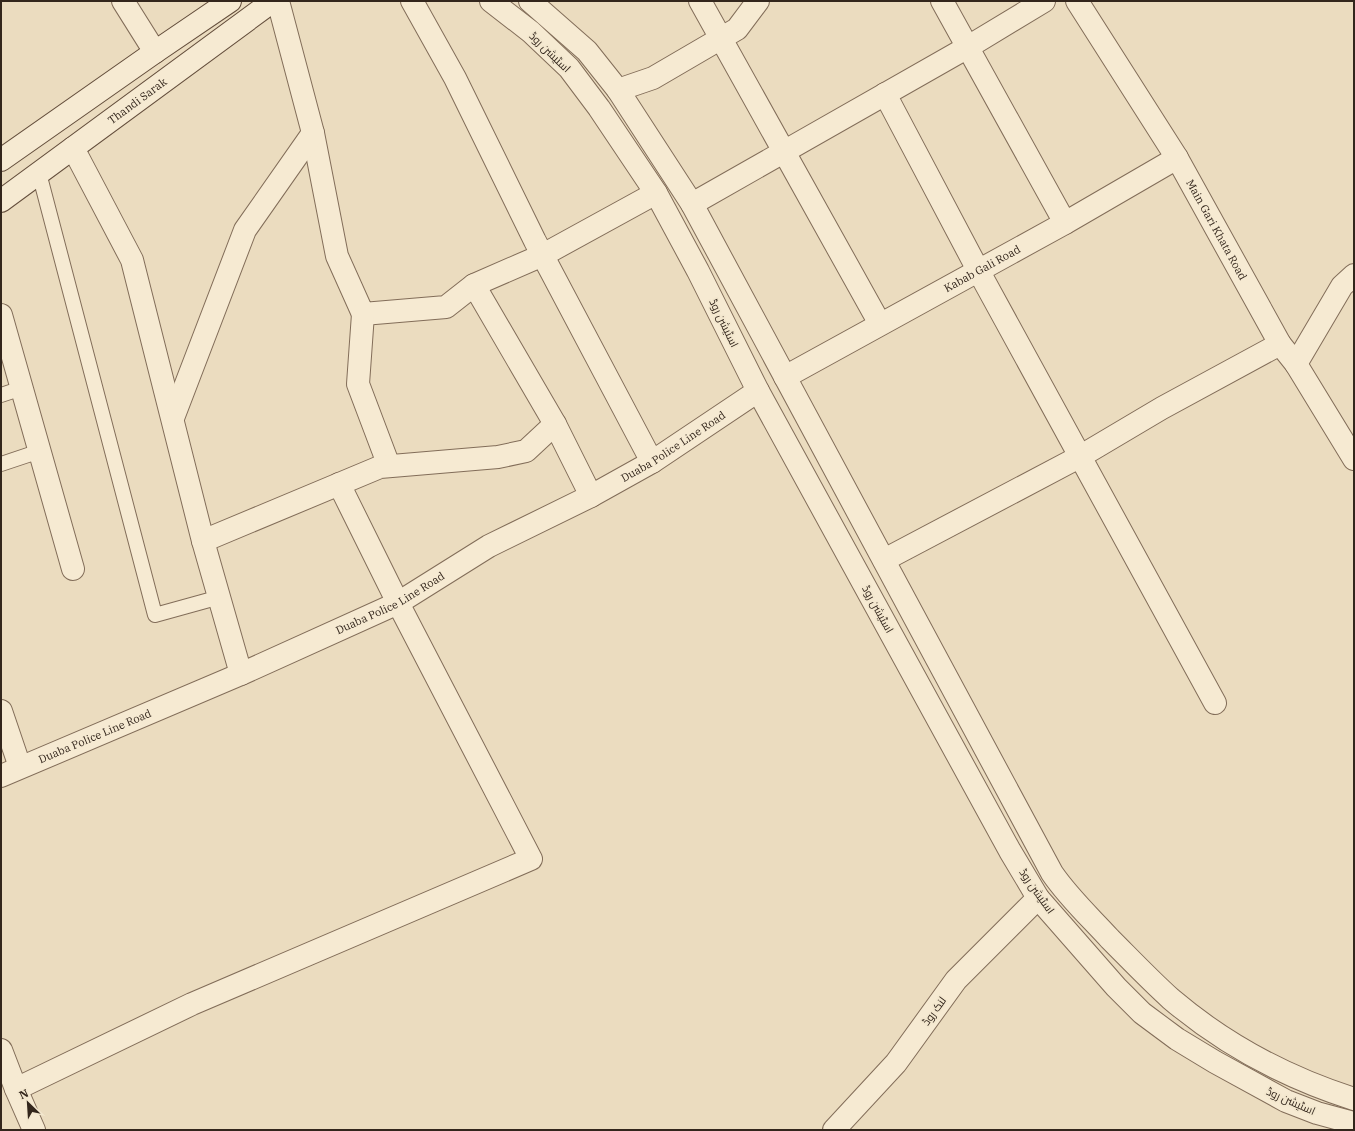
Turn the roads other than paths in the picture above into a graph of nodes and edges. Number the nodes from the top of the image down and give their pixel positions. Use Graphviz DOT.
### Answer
graph roads {
  1 [pos="123,1"];
  2 [pos="230,1"];
  3 [pos="273,1"];
  4 [pos="278,1"];
  5 [pos="412,1"];
  6 [pos="490,1"];
  7 [pos="530,1"];
  8 [pos="700,1"];
  9 [pos="758,1"];
  10 [pos="942,1"];
  11 [pos="1044,1"];
  12 [pos="1077,1"];
  13 [pos="721,38"];
  14 [pos="968,47"];
  15 [pos="155,52"];
  16 [pos="618,90"];
  17 [pos="885,94"];
  18 [pos="313,133"];
  19 [pos="73,148"];
  20 [pos="784,152"];
  21 [pos="1177,158"];
  22 [pos="1,160"];
  23 [pos="39,173"];
  24 [pos="656,193"];
  25 [pos="1,201"];
  26 [pos="692,204"];
  27 [pos="1065,223"];
  28 [pos="543,255"];
  29 [pos="978,270"];
  30 [pos="1354,275"];
  31 [pos="474,285"];
  32 [pos="363,314"];
  33 [pos="1,315"];
  34 [pos="880,324"];
  35 [pos="1280,344"];
  36 [pos="1296,364"];
  37 [pos="785,377"];
  38 [pos="22,388"];
  39 [pos="758,391"];
  40 [pos="1,395"];
  41 [pos="173,418"];
  42 [pos="555,424"];
  43 [pos="40,451"];
  44 [pos="1081,456"];
  45 [pos="1354,459"];
  46 [pos="652,462"];
  47 [pos="1,464"];
  48 [pos="389,466"];
  49 [pos="340,484"];
  50 [pos="592,496"];
  51 [pos="203,541"];
  52 [pos="884,560"];
  53 [pos="73,569"];
  54 [pos="220,597"];
  55 [pos="398,603"];
  56 [pos="241,674"];
  57 [pos="1215,703"];
  58 [pos="1,711"];
  59 [pos="20,767"];
  60 [pos="1,776"];
  61 [pos="1038,898"];
  62 [pos="1,1050"];
  63 [pos="16,1089"];
  64 [pos="1354,1099"];
  65 [pos="1354,1123"];
  66 [pos="34,1130"];
  67 [pos="834,1130"];
  1 -- 15 [label="street"];
  2 -- 15 [label="street"];
  3 -- 19 [label="street, Thandi Sarak"];
  4 -- 18 [label="street"];
  5 -- 28 [label="street"];
  6 -- 24 [label="street, اسٹیشن روڈ"];
  7 -- 16 [label="street, اسٹیشن روڈ"];
  8 -- 13 [label="street"];
  9 -- 13 [label="street"];
  10 -- 14 [label="street"];
  11 -- 14 [label="street"];
  12 -- 21 [label="street, Main Gari Khata Road"];
  13 -- 16 [label="street"];
  13 -- 20 [label="street"];
  14 -- 17 [label="street"];
  14 -- 27 [label="street"];
  15 -- 22 [label="street"];
  16 -- 26 [label="street, اسٹیشن روڈ"];
  17 -- 20 [label="street"];
  17 -- 29 [label="street"];
  18 -- 32 [label="street"];
  18 -- 41 [label="street"];
  19 -- 23 [label="street, Thandi Sarak"];
  19 -- 41 [label="street"];
  20 -- 26 [label="street"];
  20 -- 34 [label="street"];
  21 -- 27 [label="street, Kabab Gali Road"];
  21 -- 35 [label="street, Main Gari Khata Road"];
  23 -- 25 [label="street, Thandi Sarak"];
  23 -- 54 [label="lane"];
  24 -- 28 [label="street"];
  24 -- 39 [label="street, اسٹیشن روڈ"];
  26 -- 37 [label="street, اسٹیشن روڈ"];
  27 -- 29 [label="street, Kabab Gali Road"];
  28 -- 31 [label="street"];
  28 -- 46 [label="street"];
  29 -- 34 [label="street, Kabab Gali Road"];
  29 -- 44 [label="street"];
  30 -- 36 [label="street"];
  31 -- 32 [label="street"];
  31 -- 42 [label="street"];
  32 -- 48 [label="street"];
  33 -- 38 [label="street"];
  34 -- 37 [label="street, Kabab Gali Road"];
  35 -- 36 [label="street, Main Gari Khata Road"];
  35 -- 44 [label="street"];
  36 -- 45 [label="street, Main Gari Khata Road"];
  37 -- 52 [label="street, اسٹیشن روڈ"];
  38 -- 40 [label="lane"];
  38 -- 43 [label="street"];
  39 -- 46 [label="street, Duaba Police Line Road"];
  39 -- 61 [label="street, اسٹیشن روڈ"];
  41 -- 51 [label="street"];
  42 -- 48 [label="street"];
  42 -- 50 [label="street"];
  43 -- 47 [label="lane"];
  43 -- 53 [label="street"];
  44 -- 52 [label="street"];
  44 -- 57 [label="street"];
  46 -- 50 [label="street, Duaba Police Line Road"];
  48 -- 49 [label="street"];
  49 -- 51 [label="street"];
  49 -- 55 [label="street"];
  50 -- 55 [label="street, Duaba Police Line Road"];
  51 -- 54 [label="street"];
  52 -- 64 [label="street, اسٹیشن روڈ"];
  54 -- 56 [label="street"];
  55 -- 56 [label="street, Duaba Police Line Road"];
  55 -- 63 [label="street"];
  56 -- 59 [label="street, Duaba Police Line Road"];
  58 -- 59 [label="street"];
  59 -- 60 [label="street, Duaba Police Line Road"];
  61 -- 65 [label="street, اسٹیشن روڈ"];
  61 -- 67 [label="street, لنک روڈ"];
  62 -- 63 [label="street"];
  63 -- 66 [label="street"];
}
